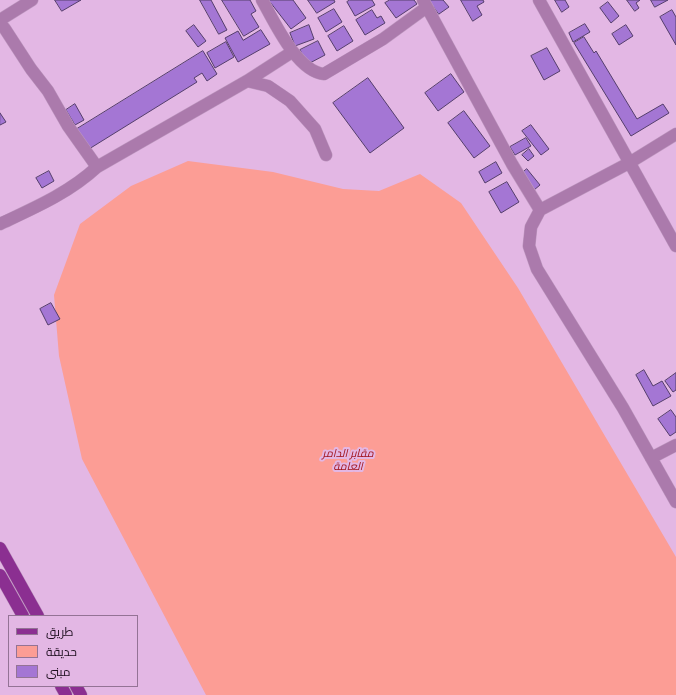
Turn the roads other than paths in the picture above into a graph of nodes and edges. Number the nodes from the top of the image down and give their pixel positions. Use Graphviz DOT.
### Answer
graph roads {
  1 [pos="32,0"];
  2 [pos="262,0"];
  3 [pos="539,0"];
  4 [pos="425,4"];
  5 [pos="0,21"];
  6 [pos="292,52"];
  7 [pos="247,81"];
  8 [pos="676,134"];
  9 [pos="326,155"];
  10 [pos="629,163"];
  11 [pos="97,167"];
  12 [pos="540,210"];
  13 [pos="0,224"];
  14 [pos="676,246"];
  15 [pos="676,445"];
  16 [pos="651,458"];
  17 [pos="676,502"];
  18 [pos="0,548"];
  19 [pos="0,575"];
  20 [pos="22,615"];
  21 [pos="37,615"];
  1 -- 5 [label="street"];
  2 -- 6 [label="street"];
  3 -- 10 [label="street"];
  4 -- 6 [label="street"];
  4 -- 12 [label="street"];
  5 -- 11 [label="street"];
  6 -- 7 [label="street"];
  7 -- 9 [label="street"];
  7 -- 11 [label="street"];
  8 -- 10 [label="street"];
  10 -- 12 [label="street"];
  10 -- 14 [label="street"];
  11 -- 13 [label="street"];
  12 -- 16 [label="street"];
  15 -- 16 [label="street"];
  16 -- 17 [label="street"];
  18 -- 21 [label="main road"];
  19 -- 20 [label="main road"];
}
